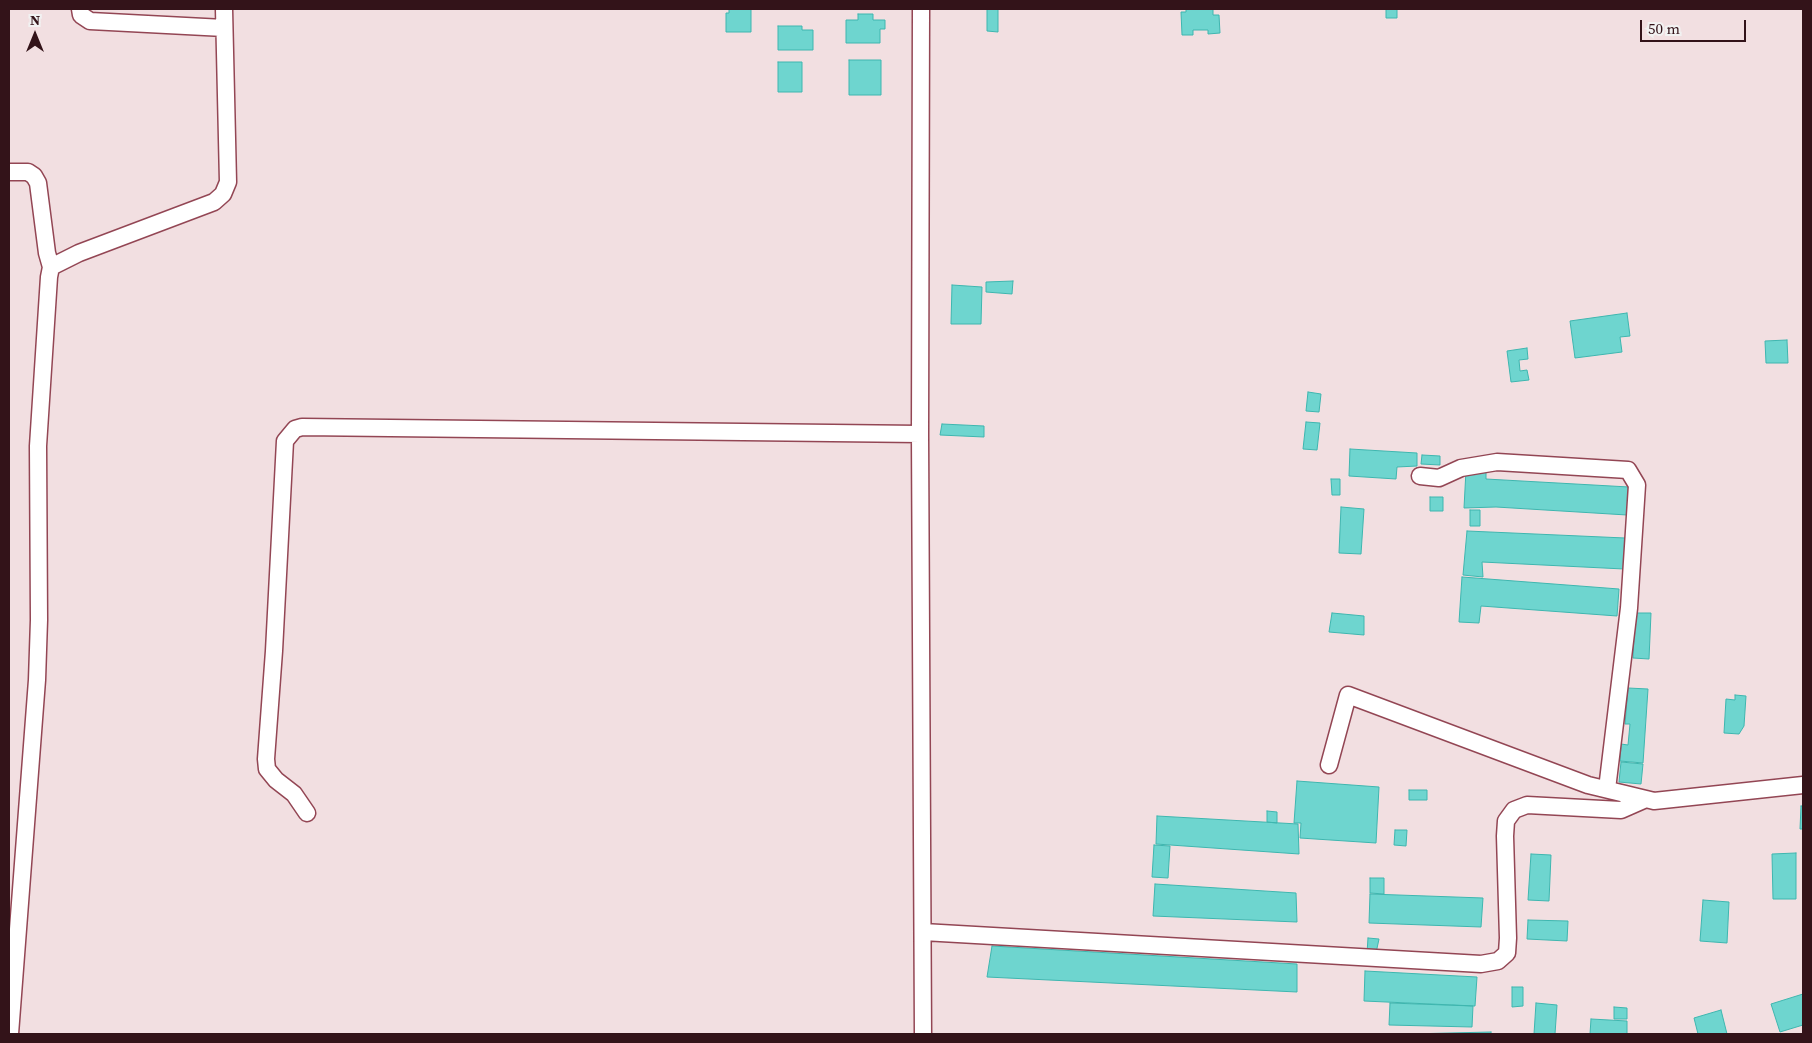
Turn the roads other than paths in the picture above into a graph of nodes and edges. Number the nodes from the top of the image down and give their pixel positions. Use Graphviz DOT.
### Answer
graph roads {
  1 [pos="80,9"];
  2 [pos="224,9"];
  3 [pos="921,9"];
  4 [pos="224,28"];
  5 [pos="9,172"];
  6 [pos="51,267"];
  7 [pos="920,434"];
  8 [pos="1420,476"];
  9 [pos="1329,765"];
  10 [pos="1803,785"];
  11 [pos="1608,790"];
  12 [pos="1646,799"];
  13 [pos="307,813"];
  14 [pos="15,884"];
  15 [pos="923,932"];
  16 [pos="10,1034"];
  17 [pos="923,1034"];
  1 -- 4 [label="street"];
  2 -- 4 [label="street"];
  3 -- 7 [label="street"];
  4 -- 6 [label="street"];
  5 -- 6 [label="street"];
  6 -- 14 [label="street"];
  7 -- 13 [label="street"];
  7 -- 15 [label="street"];
  8 -- 11 [label="street"];
  9 -- 11 [label="street"];
  10 -- 12 [label="street"];
  11 -- 12 [label="street"];
  12 -- 15 [label="street"];
  14 -- 16 [label="street"];
  15 -- 17 [label="street"];
}
